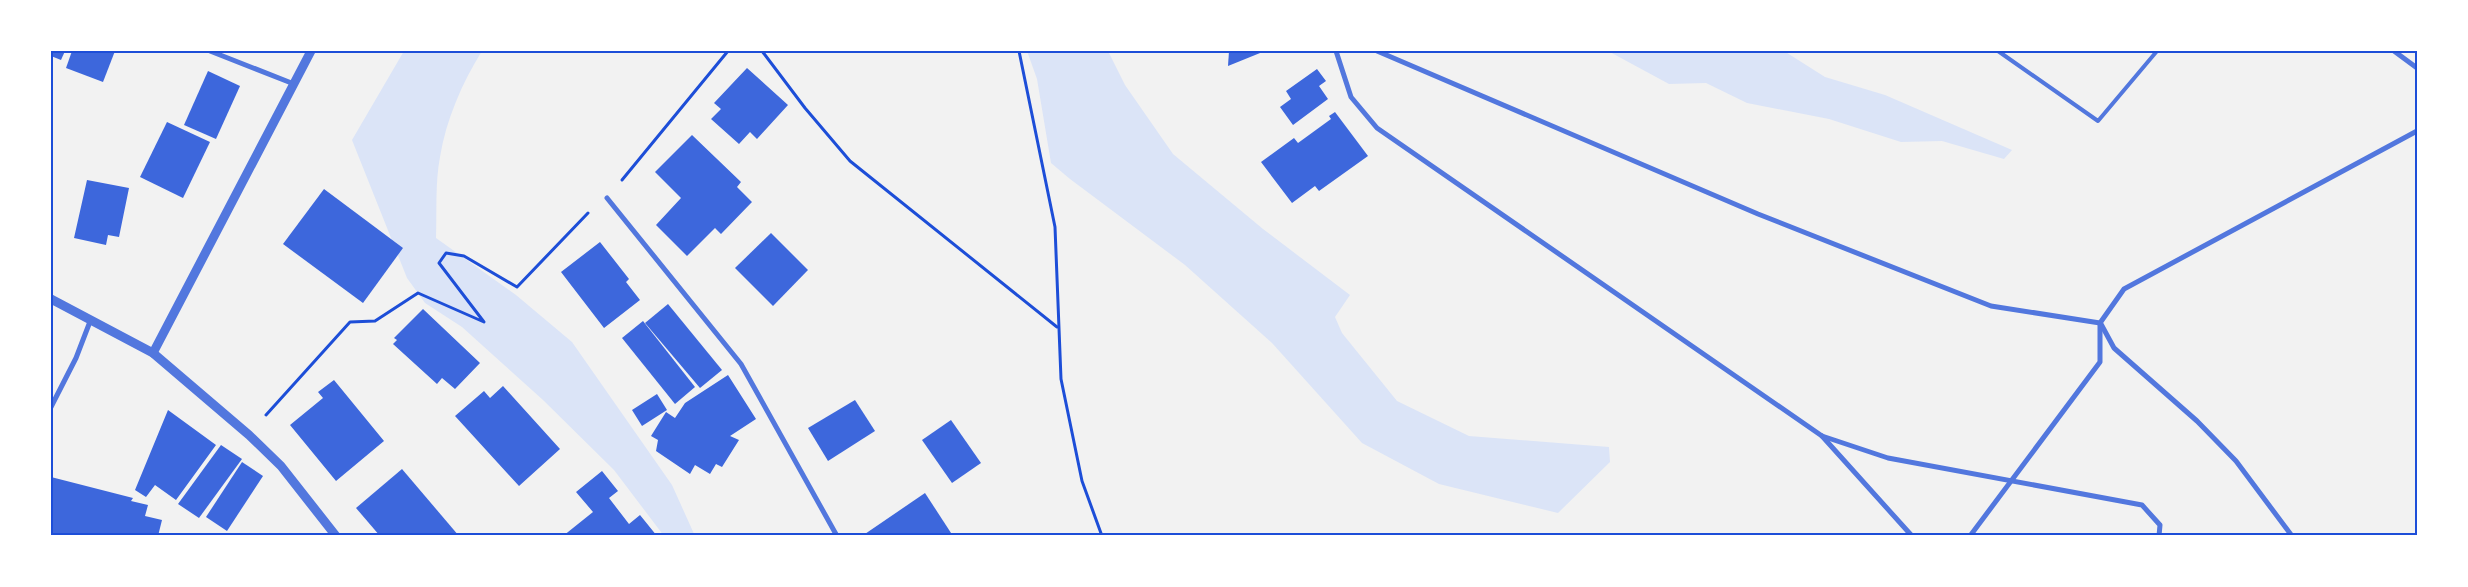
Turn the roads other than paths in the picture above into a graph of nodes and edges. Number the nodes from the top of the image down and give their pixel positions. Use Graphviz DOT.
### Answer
graph roads {
  1 [pos="210,51"];
  2 [pos="311,51"];
  3 [pos="1336,51"];
  4 [pos="1377,51"];
  5 [pos="1998,51"];
  6 [pos="2158,51"];
  7 [pos="2394,51"];
  8 [pos="2417,68"];
  9 [pos="294,84"];
  10 [pos="2417,131"];
  11 [pos="607,198"];
  12 [pos="51,299"];
  13 [pos="91,319"];
  14 [pos="2100,323"];
  15 [pos="153,353"];
  16 [pos="51,407"];
  17 [pos="1822,436"];
  18 [pos="2012,480"];
  19 [pos="336,536"];
  20 [pos="838,536"];
  21 [pos="1912,536"];
  22 [pos="1970,536"];
  23 [pos="2159,536"];
  24 [pos="2292,536"];
  1 -- 9 [label="street"];
  2 -- 9 [label="street"];
  3 -- 17 [label="street"];
  4 -- 14 [label="street"];
  5 -- 6 [label="lane"];
  7 -- 8 [label="street"];
  9 -- 15 [label="street"];
  10 -- 14 [label="street"];
  11 -- 20 [label="street"];
  12 -- 13 [label="street"];
  13 -- 15 [label="street"];
  13 -- 16 [label="street"];
  14 -- 18 [label="street"];
  14 -- 24 [label="street"];
  15 -- 19 [label="street"];
  17 -- 18 [label="street"];
  17 -- 21 [label="street"];
  18 -- 22 [label="street"];
  18 -- 23 [label="street"];
}
